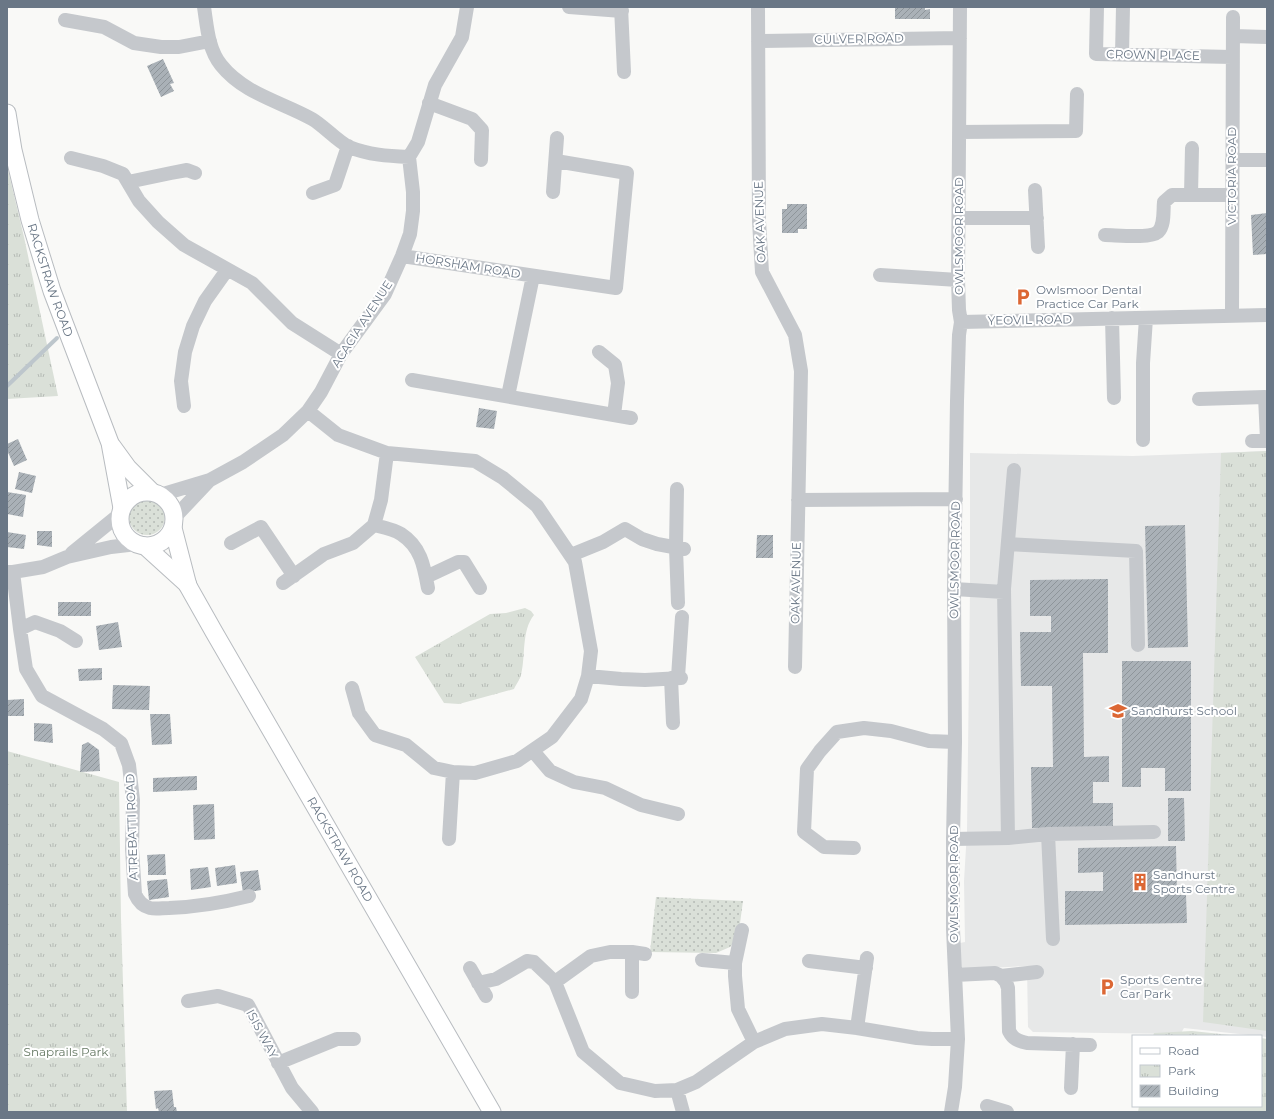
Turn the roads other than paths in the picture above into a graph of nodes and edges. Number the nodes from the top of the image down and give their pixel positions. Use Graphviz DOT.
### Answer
graph roads {
  1 [pos="204,7"];
  2 [pos="467,7"];
  3 [pos="569,7"];
  4 [pos="758,7"];
  5 [pos="960,7"];
  6 [pos="1097,7"];
  7 [pos="1123,7"];
  8 [pos="622,9"];
  9 [pos="1233,17"];
  10 [pos="65,20"];
  11 [pos="1233,36"];
  12 [pos="1267,37"];
  13 [pos="960,38"];
  14 [pos="210,41"];
  15 [pos="758,41"];
  16 [pos="1122,55"];
  17 [pos="1232,57"];
  18 [pos="624,72"];
  19 [pos="1077,94"];
  20 [pos="429,104"];
  21 [pos="7,113"];
  22 [pos="960,132"];
  23 [pos="557,138"];
  24 [pos="348,146"];
  25 [pos="1192,148"];
  26 [pos="409,157"];
  27 [pos="71,158"];
  28 [pos="481,160"];
  29 [pos="1232,160"];
  30 [pos="1267,160"];
  31 [pos="556,161"];
  32 [pos="195,173"];
  33 [pos="128,182"];
  34 [pos="1035,190"];
  35 [pos="553,192"];
  36 [pos="313,193"];
  37 [pos="1191,195"];
  38 [pos="1232,196"];
  39 [pos="959,218"];
  40 [pos="1037,218"];
  41 [pos="1106,235"];
  42 [pos="1038,247"];
  43 [pos="402,256"];
  44 [pos="227,270"];
  45 [pos="880,275"];
  46 [pos="533,276"];
  47 [pos="958,280"];
  48 [pos="1267,315"];
  49 [pos="1232,316"];
  50 [pos="1112,318"];
  51 [pos="1146,318"];
  52 [pos="961,322"];
  53 [pos="599,352"];
  54 [pos="341,354"];
  55 [pos="412,380"];
  56 [pos="508,396"];
  57 [pos="1114,398"];
  58 [pos="1199,399"];
  59 [pos="184,406"];
  60 [pos="308,411"];
  61 [pos="614,415"];
  62 [pos="631,418"];
  63 [pos="1143,440"];
  64 [pos="1267,440"];
  65 [pos="1252,441"];
  66 [pos="110,443"];
  67 [pos="387,453"];
  68 [pos="1014,470"];
  69 [pos="210,480"];
  70 [pos="677,489"];
  71 [pos="156,493"];
  72 [pos="956,499"];
  73 [pos="798,500"];
  74 [pos="121,511"];
  75 [pos="173,523"];
  76 [pos="374,524"];
  77 [pos="231,543"];
  78 [pos="1008,544"];
  79 [pos="141,545"];
  80 [pos="680,548"];
  81 [pos="571,555"];
  82 [pos="67,557"];
  83 [pos="10,572"];
  84 [pos="188,586"];
  85 [pos="480,588"];
  86 [pos="954,589"];
  87 [pos="1004,592"];
  88 [pos="678,603"];
  89 [pos="682,617"];
  90 [pos="20,629"];
  91 [pos="76,641"];
  92 [pos="1138,645"];
  93 [pos="795,667"];
  94 [pos="588,676"];
  95 [pos="677,678"];
  96 [pos="352,688"];
  97 [pos="672,723"];
  98 [pos="955,742"];
  99 [pos="532,751"];
  100 [pos="453,772"];
  101 [pos="678,814"];
  102 [pos="1154,832"];
  103 [pos="1048,834"];
  104 [pos="1008,838"];
  105 [pos="449,839"];
  106 [pos="953,839"];
  107 [pos="854,848"];
  108 [pos="249,896"];
  109 [pos="742,930"];
  110 [pos="1052,938"];
  111 [pos="702,960"];
  112 [pos="809,960"];
  113 [pos="735,963"];
  114 [pos="470,968"];
  115 [pos="1037,972"];
  116 [pos="956,975"];
  117 [pos="1001,976"];
  118 [pos="555,982"];
  119 [pos="478,983"];
  120 [pos="632,992"];
  121 [pos="486,996"];
  122 [pos="188,1001"];
  123 [pos="857,1028"];
  124 [pos="354,1039"];
  125 [pos="958,1039"];
  126 [pos="754,1042"];
  127 [pos="1073,1044"];
  128 [pos="1090,1044"];
  129 [pos="278,1064"];
  130 [pos="1071,1088"];
  131 [pos="677,1090"];
  132 [pos="987,1106"];
  133 [pos="312,1112"];
  134 [pos="492,1112"];
  135 [pos="683,1112"];
  136 [pos="951,1112"];
  137 [pos="1007,1112"];
  1 -- 14 [label="street"];
  2 -- 20 [label="street"];
  3 -- 8 [label="street"];
  4 -- 15 [label="street, OAK AVENUE"];
  5 -- 13 [label="street, OWLSMOOR ROAD"];
  6 -- 16 [label="street, CROWN PLACE"];
  7 -- 16 [label="street"];
  8 -- 18 [label="street"];
  9 -- 11 [label="street, VICTORIA ROAD"];
  10 -- 14 [label="street"];
  11 -- 12 [label="street"];
  11 -- 17 [label="street, VICTORIA ROAD"];
  13 -- 15 [label="street, CULVER ROAD"];
  13 -- 22 [label="street, OWLSMOOR ROAD"];
  14 -- 24 [label="street"];
  15 -- 73 [label="street, OAK AVENUE"];
  16 -- 17 [label="street, CROWN PLACE"];
  17 -- 29 [label="street, VICTORIA ROAD"];
  19 -- 22 [label="street"];
  20 -- 26 [label="street"];
  20 -- 28 [label="street"];
  21 -- 66 [label="main road, RACKSTRAW ROAD"];
  22 -- 39 [label="street, OWLSMOOR ROAD"];
  23 -- 31 [label="street"];
  24 -- 26 [label="street"];
  24 -- 36 [label="street"];
  25 -- 37 [label="street"];
  26 -- 43 [label="street, ACACIA AVENUE"];
  27 -- 33 [label="street"];
  29 -- 30 [label="street"];
  29 -- 38 [label="street, VICTORIA ROAD"];
  31 -- 35 [label="street"];
  31 -- 46 [label="street, HORSHAM ROAD"];
  32 -- 33 [label="street"];
  33 -- 44 [label="street"];
  34 -- 40 [label="street"];
  37 -- 38 [label="street"];
  37 -- 41 [label="street"];
  38 -- 49 [label="street, VICTORIA ROAD"];
  39 -- 40 [label="street"];
  39 -- 47 [label="street, OWLSMOOR ROAD"];
  40 -- 42 [label="street"];
  43 -- 46 [label="street, HORSHAM ROAD"];
  43 -- 54 [label="street, ACACIA AVENUE"];
  44 -- 54 [label="street"];
  44 -- 59 [label="street"];
  45 -- 47 [label="street"];
  46 -- 56 [label="street, HORSHAM ROAD"];
  47 -- 52 [label="street, OWLSMOOR ROAD"];
  48 -- 49 [label="street, YEOVIL ROAD"];
  49 -- 51 [label="street, YEOVIL ROAD"];
  50 -- 51 [label="street, YEOVIL ROAD"];
  50 -- 52 [label="street, YEOVIL ROAD"];
  50 -- 57 [label="street"];
  51 -- 63 [label="street"];
  52 -- 72 [label="street, OWLSMOOR ROAD"];
  53 -- 61 [label="street"];
  54 -- 60 [label="street, ACACIA AVENUE"];
  55 -- 56 [label="street"];
  56 -- 61 [label="street"];
  58 -- 64 [label="street"];
  60 -- 67 [label="street"];
  60 -- 69 [label="street, ACACIA AVENUE"];
  61 -- 62 [label="street"];
  64 -- 65 [label="street"];
  66 -- 71 [label="main road, RACKSTRAW ROAD"];
  66 -- 74 [label="main road, RACKSTRAW ROAD"];
  67 -- 76 [label="street"];
  67 -- 81 [label="street"];
  68 -- 78 [label="street"];
  69 -- 71 [label="street, ACACIA AVENUE"];
  69 -- 75 [label="street, ACACIA AVENUE"];
  70 -- 80 [label="street"];
  71 -- 74 [label="main road"];
  71 -- 75 [label="main road"];
  72 -- 73 [label="street"];
  72 -- 86 [label="street, OWLSMOOR ROAD"];
  73 -- 93 [label="street, OAK AVENUE"];
  74 -- 79 [label="main road"];
  74 -- 82 [label="street"];
  75 -- 79 [label="main road"];
  75 -- 84 [label="main road, RACKSTRAW ROAD"];
  76 -- 77 [label="street"];
  76 -- 85 [label="street"];
  78 -- 87 [label="street"];
  78 -- 92 [label="street"];
  79 -- 82 [label="street"];
  79 -- 84 [label="main road, RACKSTRAW ROAD"];
  80 -- 81 [label="street"];
  80 -- 88 [label="street"];
  81 -- 94 [label="street"];
  82 -- 83 [label="street"];
  83 -- 90 [label="street, ATREBATTI ROAD"];
  84 -- 134 [label="main road, RACKSTRAW ROAD"];
  86 -- 87 [label="street"];
  86 -- 98 [label="street, OWLSMOOR ROAD"];
  87 -- 104 [label="street"];
  89 -- 95 [label="street"];
  90 -- 91 [label="street"];
  90 -- 108 [label="street, ATREBATTI ROAD"];
  94 -- 95 [label="street"];
  94 -- 99 [label="street"];
  95 -- 97 [label="street"];
  96 -- 100 [label="street"];
  98 -- 106 [label="street, OWLSMOOR ROAD"];
  98 -- 107 [label="street"];
  99 -- 100 [label="street"];
  99 -- 101 [label="street"];
  100 -- 105 [label="street"];
  102 -- 103 [label="street"];
  103 -- 104 [label="street"];
  103 -- 110 [label="street"];
  104 -- 106 [label="street"];
  106 -- 116 [label="street, OWLSMOOR ROAD"];
  109 -- 113 [label="street"];
  111 -- 113 [label="street"];
  112 -- 123 [label="street"];
  113 -- 126 [label="street"];
  114 -- 119 [label="street"];
  115 -- 117 [label="street"];
  116 -- 117 [label="street"];
  116 -- 125 [label="street, OWLSMOOR ROAD"];
  117 -- 127 [label="street"];
  118 -- 119 [label="street"];
  118 -- 120 [label="street"];
  118 -- 131 [label="street"];
  119 -- 121 [label="street"];
  122 -- 129 [label="street, ISIS WAY"];
  123 -- 125 [label="street"];
  123 -- 126 [label="street"];
  124 -- 129 [label="street"];
  125 -- 136 [label="street, OWLSMOOR ROAD"];
  126 -- 131 [label="street"];
  127 -- 128 [label="street"];
  127 -- 130 [label="street"];
  129 -- 133 [label="street, ISIS WAY"];
  131 -- 135 [label="street"];
  132 -- 137 [label="street"];
}
